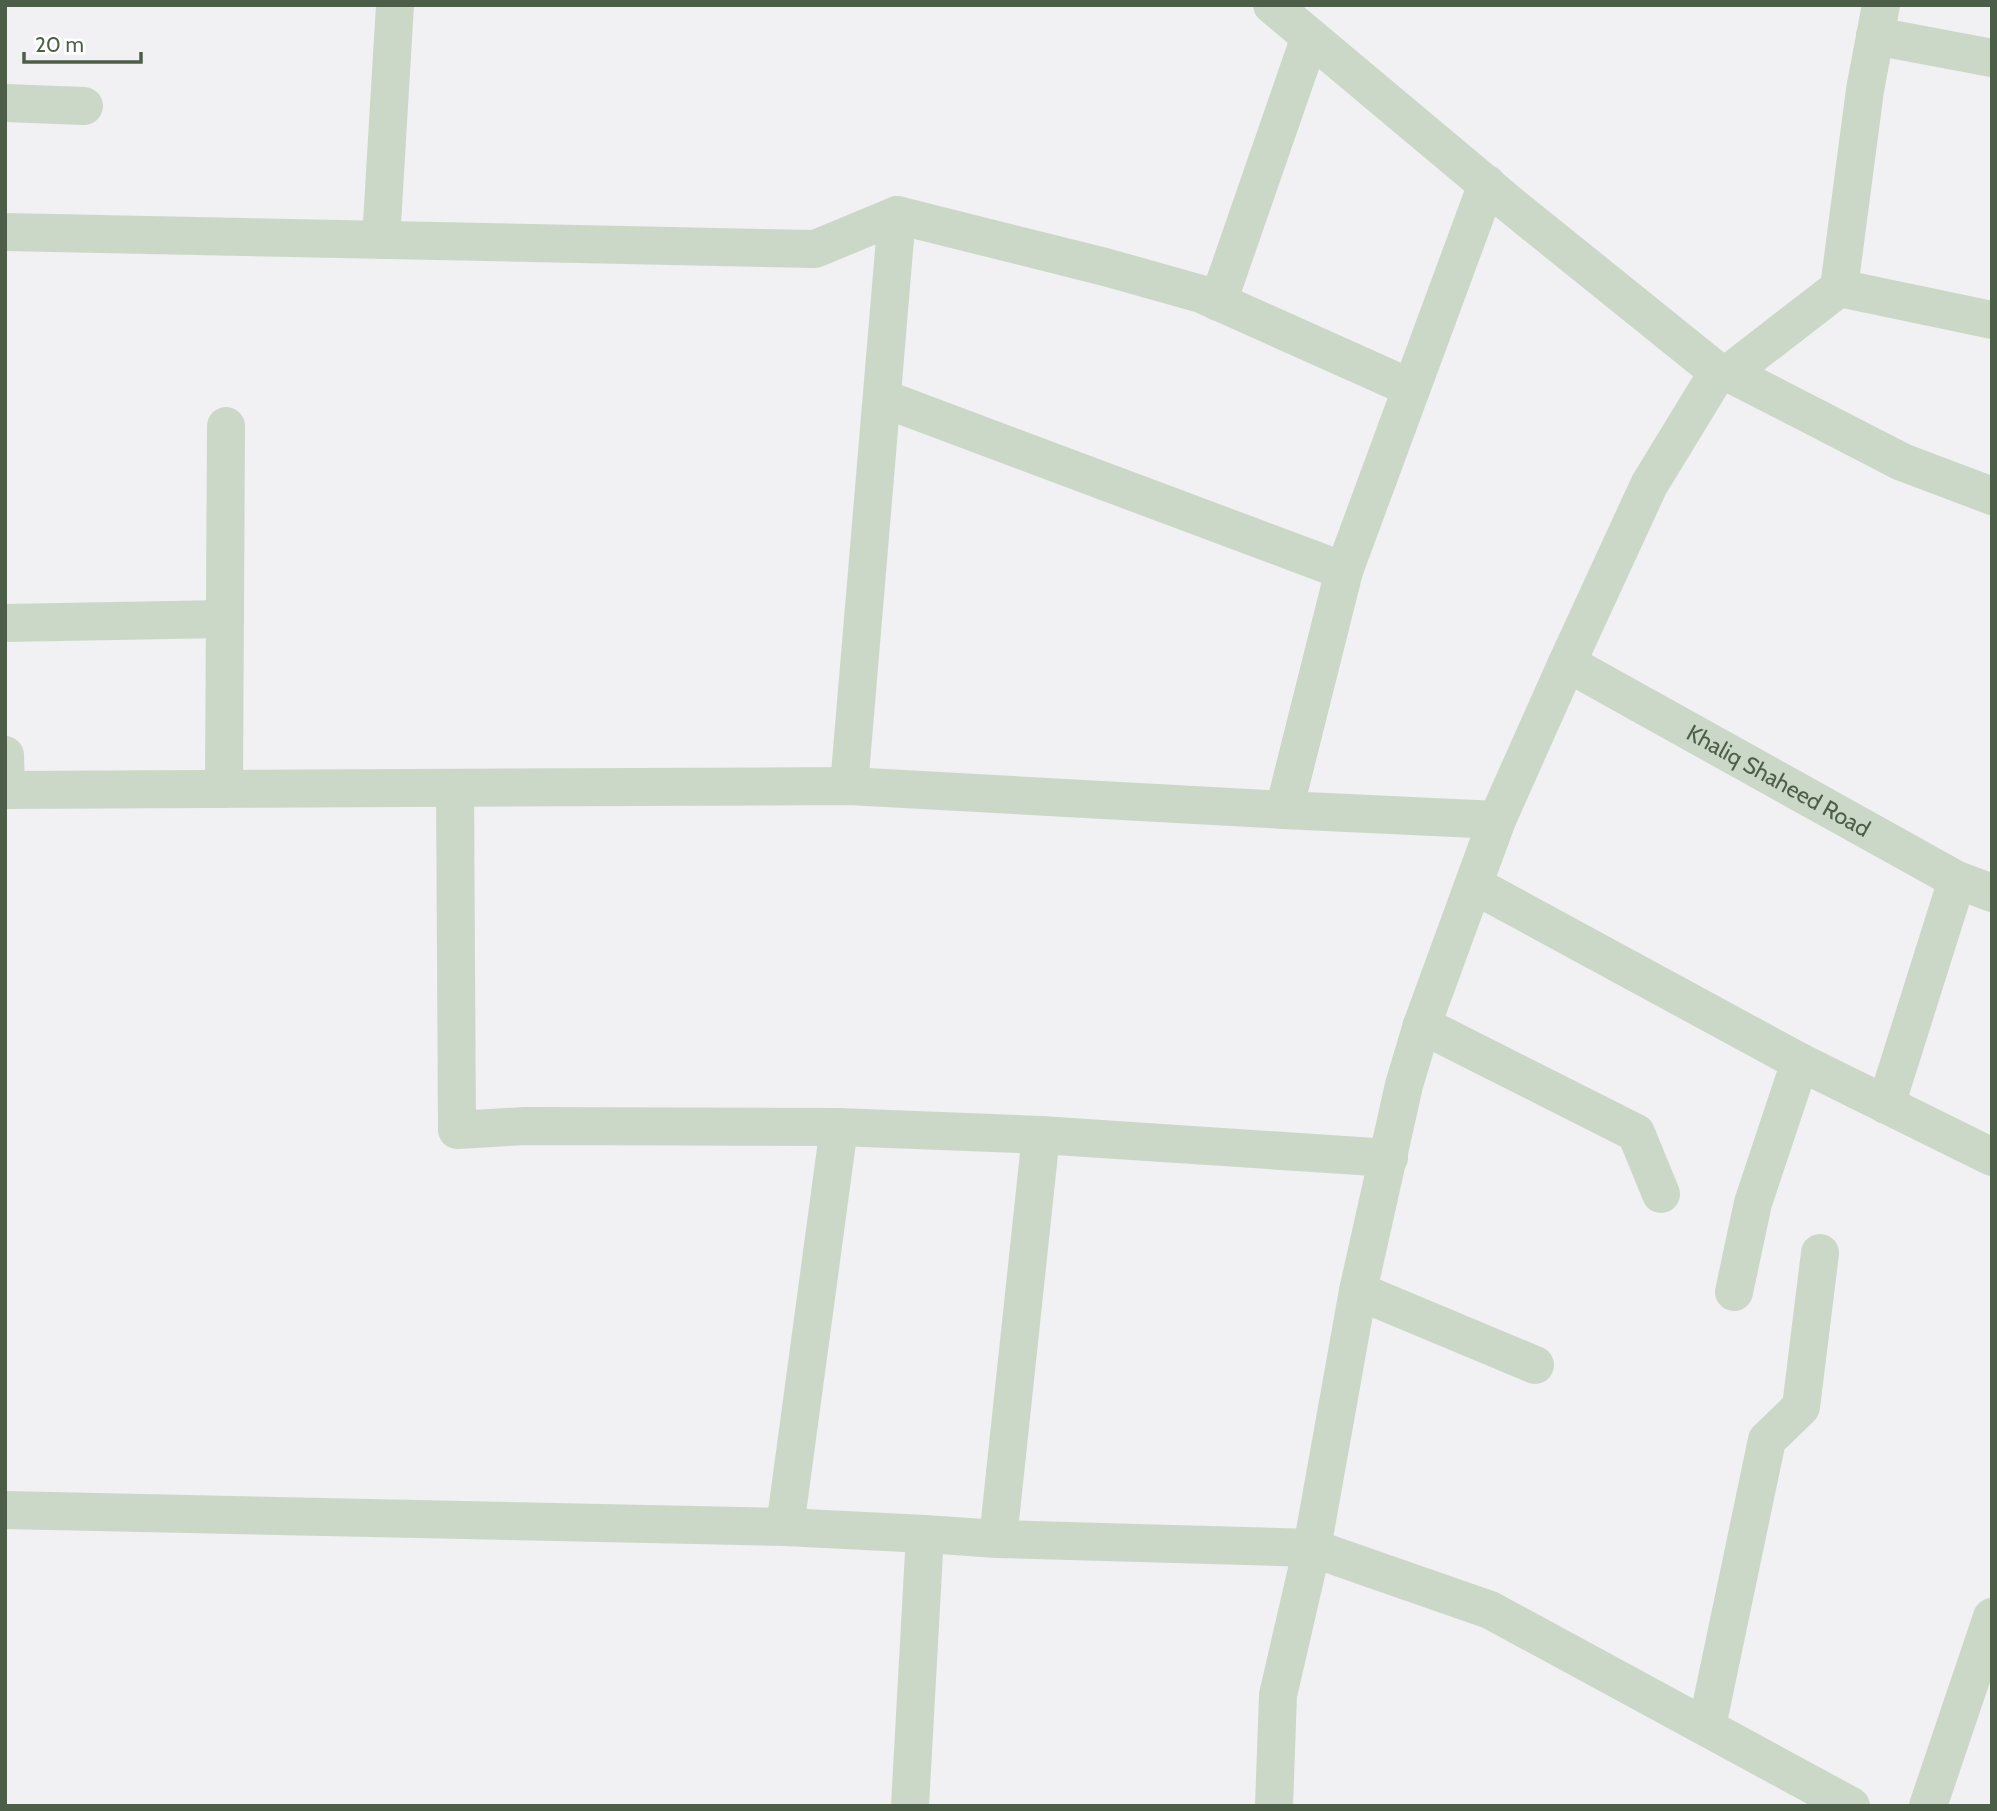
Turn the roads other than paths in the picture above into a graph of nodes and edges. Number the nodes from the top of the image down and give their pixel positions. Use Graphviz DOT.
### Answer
graph roads {
  1 [pos="396,5"];
  2 [pos="1272,5"];
  3 [pos="1878,21"];
  4 [pos="1310,37"];
  5 [pos="1992,58"];
  6 [pos="5,103"];
  7 [pos="84,106"];
  8 [pos="1487,184"];
  9 [pos="897,215"];
  10 [pos="5,232"];
  11 [pos="381,240"];
  12 [pos="1839,288"];
  13 [pos="1219,302"];
  14 [pos="1992,320"];
  15 [pos="1723,373"];
  16 [pos="1411,388"];
  17 [pos="882,398"];
  18 [pos="226,426"];
  19 [pos="1992,496"];
  20 [pos="1344,571"];
  21 [pos="225,619"];
  22 [pos="5,623"];
  23 [pos="1567,663"];
  24 [pos="6,778"];
  25 [pos="849,786"];
  26 [pos="456,788"];
  27 [pos="224,789"];
  28 [pos="1284,810"];
  29 [pos="1497,820"];
  30 [pos="1956,880"];
  31 [pos="1474,885"];
  32 [pos="1992,893"];
  33 [pos="1422,1025"];
  34 [pos="1800,1062"];
  35 [pos="1886,1105"];
  36 [pos="839,1127"];
  37 [pos="1041,1135"];
  38 [pos="1992,1157"];
  39 [pos="1389,1158"];
  40 [pos="1661,1194"];
  41 [pos="1820,1253"];
  42 [pos="1358,1291"];
  43 [pos="1734,1292"];
  44 [pos="1535,1364"];
  45 [pos="5,1510"];
  46 [pos="785,1527"];
  47 [pos="925,1534"];
  48 [pos="998,1539"];
  49 [pos="1312,1548"];
  50 [pos="1992,1618"];
  51 [pos="1707,1727"];
  52 [pos="910,1806"];
  53 [pos="1274,1806"];
  54 [pos="1852,1806"];
  55 [pos="1928,1806"];
  1 -- 11 [label="street"];
  2 -- 4 [label="street"];
  3 -- 5 [label="street"];
  3 -- 12 [label="street"];
  4 -- 8 [label="street"];
  4 -- 13 [label="street"];
  6 -- 7 [label="street"];
  8 -- 15 [label="street"];
  8 -- 16 [label="street"];
  9 -- 11 [label="street"];
  9 -- 13 [label="street"];
  9 -- 17 [label="street"];
  10 -- 11 [label="street"];
  12 -- 14 [label="street"];
  12 -- 15 [label="street"];
  13 -- 16 [label="street"];
  15 -- 19 [label="street"];
  15 -- 23 [label="street"];
  16 -- 20 [label="street"];
  17 -- 20 [label="street"];
  17 -- 25 [label="street"];
  18 -- 21 [label="street"];
  20 -- 28 [label="street"];
  21 -- 22 [label="street"];
  21 -- 27 [label="street"];
  23 -- 29 [label="street"];
  23 -- 30 [label="street, Khaliq Shaheed Road"];
  24 -- 27 [label="street"];
  25 -- 26 [label="street"];
  25 -- 28 [label="street"];
  26 -- 27 [label="street"];
  26 -- 36 [label="street"];
  28 -- 29 [label="street"];
  29 -- 31 [label="street"];
  30 -- 32 [label="street, Khaliq Shaheed Road"];
  30 -- 35 [label="street"];
  31 -- 33 [label="street"];
  31 -- 34 [label="street"];
  33 -- 39 [label="street"];
  33 -- 40 [label="street"];
  34 -- 35 [label="street"];
  34 -- 43 [label="street"];
  35 -- 38 [label="street"];
  36 -- 37 [label="street"];
  36 -- 46 [label="street"];
  37 -- 39 [label="street"];
  37 -- 48 [label="street"];
  39 -- 42 [label="street"];
  41 -- 51 [label="street"];
  42 -- 44 [label="street"];
  42 -- 49 [label="street"];
  45 -- 46 [label="street"];
  46 -- 47 [label="street"];
  47 -- 48 [label="street"];
  47 -- 52 [label="street"];
  48 -- 49 [label="street"];
  49 -- 51 [label="street"];
  49 -- 53 [label="street"];
  50 -- 55 [label="street"];
  51 -- 54 [label="street"];
}
